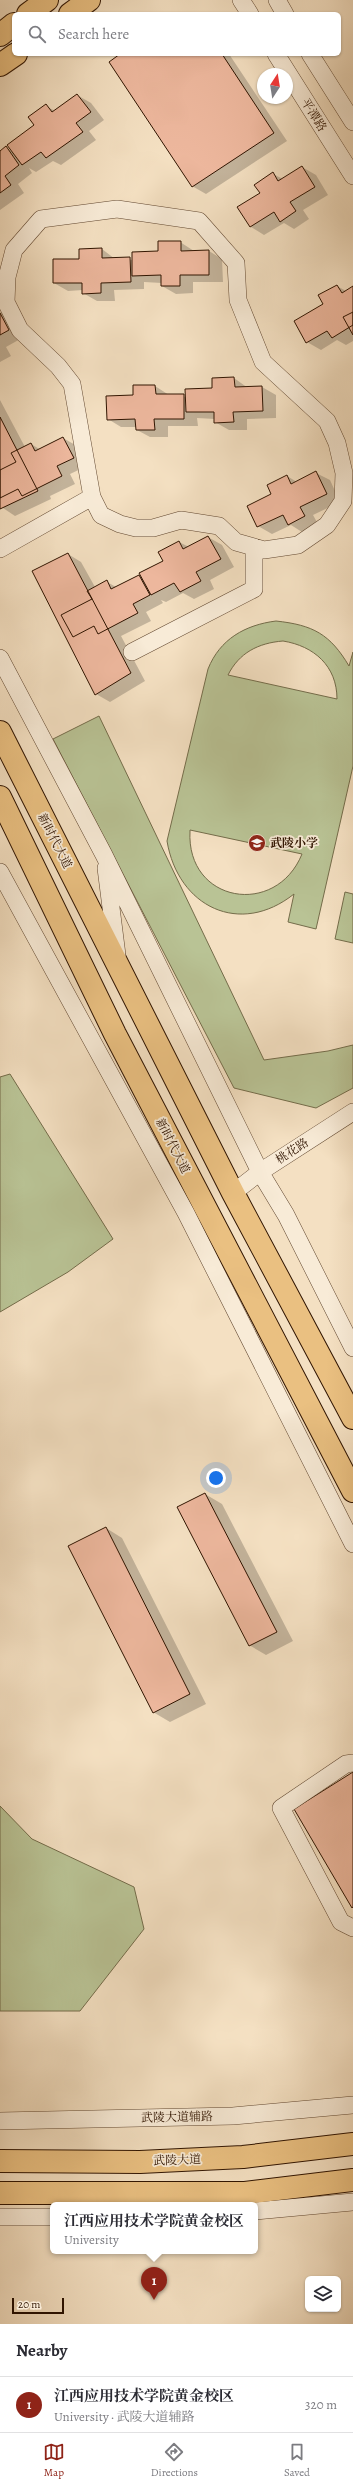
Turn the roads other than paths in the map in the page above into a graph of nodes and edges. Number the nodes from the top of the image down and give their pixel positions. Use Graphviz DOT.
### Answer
graph roads {
  1 [pos="46,0"];
  2 [pos="89,0"];
  3 [pos="241,0"];
  4 [pos="277,0"];
  5 [pos="31,12"];
  6 [pos="73,12"];
  7 [pos="249,12"];
  8 [pos="284,12"];
  9 [pos="12,26"];
  10 [pos="0,35"];
  11 [pos="13,56"];
  12 [pos="277,56"];
  13 [pos="311,56"];
  14 [pos="0,66"];
  15 [pos="353,122"];
  16 [pos="353,176"];
  17 [pos="92,498"];
  18 [pos="353,510"];
  19 [pos="327,525"];
  20 [pos="254,547"];
  21 [pos="0,549"];
  22 [pos="132,652"];
  23 [pos="0,658"];
  24 [pos="0,732"];
  25 [pos="0,797"];
  26 [pos="104,855"];
  27 [pos="0,872"];
  28 [pos="118,963"];
  29 [pos="353,1112"];
  30 [pos="260,1172"];
  31 [pos="233,1193"];
  32 [pos="353,1348"];
  33 [pos="353,1418"];
  34 [pos="353,1491"];
  35 [pos="353,1544"];
  36 [pos="353,1763"];
  37 [pos="353,1928"];
  38 [pos="353,2105"];
  39 [pos="0,2121"];
  40 [pos="353,2144"];
  41 [pos="0,2161"];
  42 [pos="353,2180"];
  43 [pos="0,2193"];
  44 [pos="353,2202"];
  45 [pos="258,2211"];
  46 [pos="0,2217"];
  47 [pos="50,2217"];
  1 -- 5 [label="main road"];
  2 -- 6 [label="main road"];
  3 -- 7 [label="street"];
  4 -- 8 [label="street"];
  9 -- 10 [label="main road"];
  11 -- 14 [label="main road"];
  12 -- 16 [label="street, 平潭路"];
  13 -- 15 [label="street"];
  17 -- 19 [label="street"];
  17 -- 20 [label="street"];
  17 -- 21 [label="street"];
  18 -- 19 [label="street"];
  19 -- 20 [label="street"];
  20 -- 22 [label="street"];
  23 -- 26 [label="street"];
  24 -- 28 [label="main road, 新时代大道"];
  25 -- 34 [label="main road, 新时代大道"];
  26 -- 28 [label="street"];
  26 -- 30 [label="street"];
  27 -- 35 [label="street"];
  28 -- 31 [label="main road, 新时代大道"];
  29 -- 30 [label="street, 桃花路"];
  30 -- 31 [label="street, 桃花路"];
  30 -- 32 [label="street"];
  31 -- 33 [label="main road, 新时代大道"];
  36 -- 37 [label="street"];
  38 -- 39 [label="street, 武陵大道辅路"];
  40 -- 41 [label="main road, 武陵大道"];
  42 -- 43 [label="main road"];
  44 -- 45 [label="street"];
  46 -- 47 [label="street"];
}
